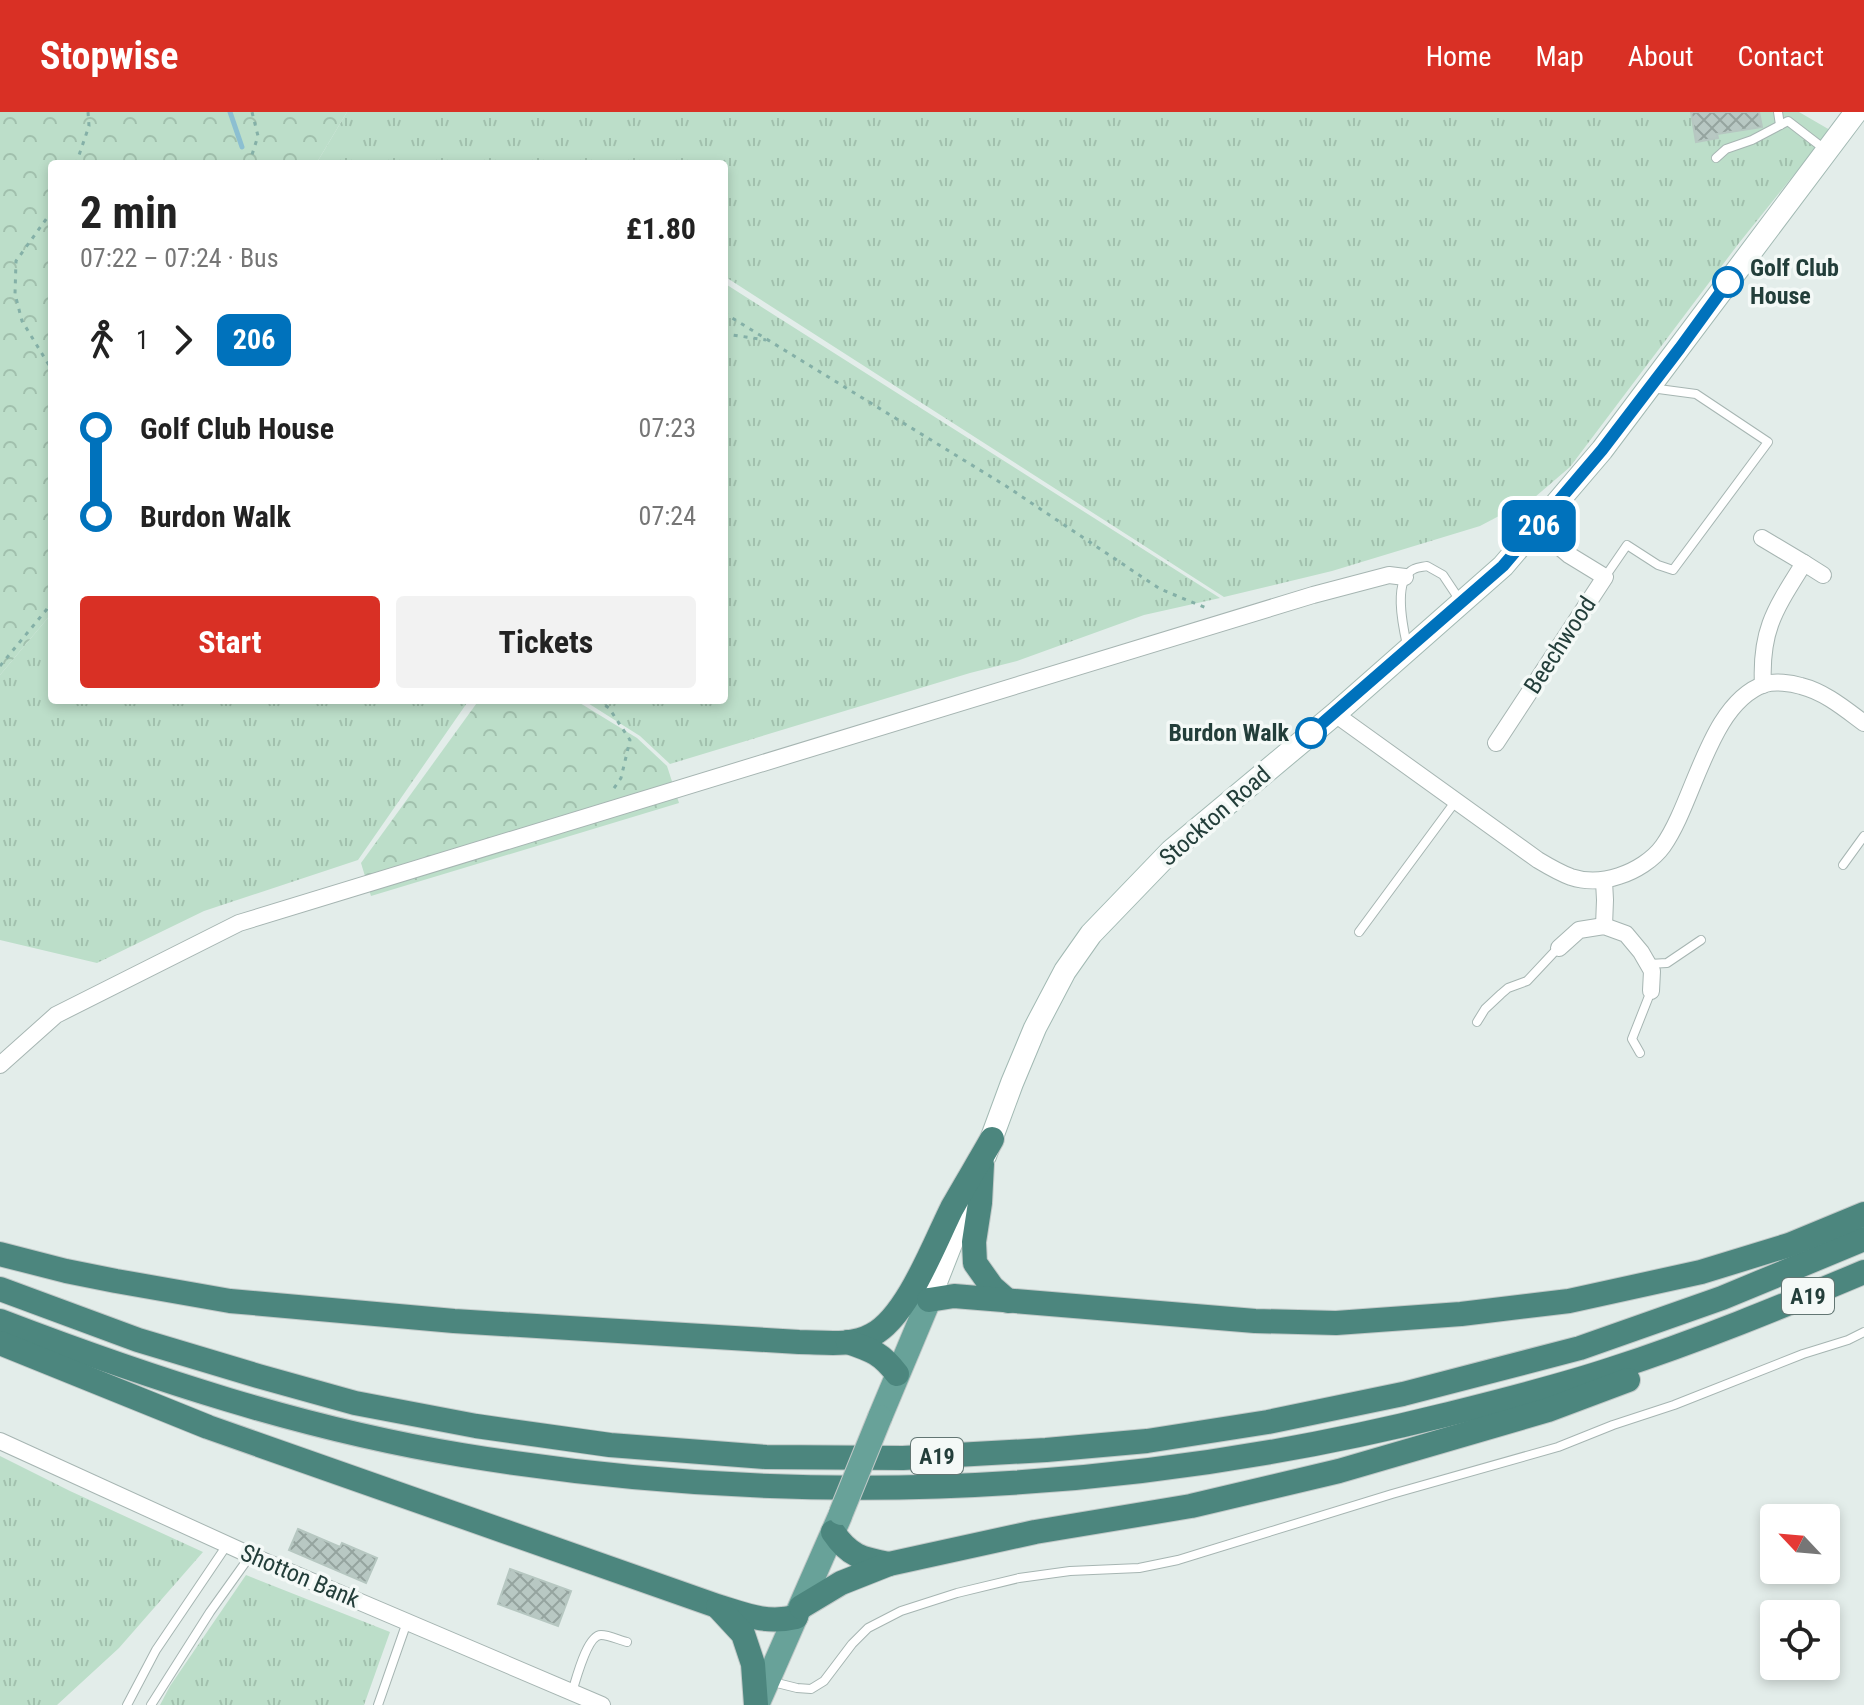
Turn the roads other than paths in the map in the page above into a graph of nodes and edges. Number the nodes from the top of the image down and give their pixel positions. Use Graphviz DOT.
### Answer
graph roads {
  1 [pos="1856,112"];
  2 [pos="1780,116"];
  3 [pos="1827,152"];
  4 [pos="1716,158"];
  5 [pos="1650,388"];
  6 [pos="1537,528"];
  7 [pos="1762,538"];
  8 [pos="1804,563"];
  9 [pos="1823,575"];
  10 [pos="1405,577"];
  11 [pos="1605,577"];
  12 [pos="1462,603"];
  13 [pos="1408,650"];
  14 [pos="1763,685"];
  15 [pos="1335,714"];
  16 [pos="1864,723"];
  17 [pos="1496,743"];
  18 [pos="1455,802"];
  19 [pos="1864,836"];
  20 [pos="1843,865"];
  21 [pos="1604,881"];
  22 [pos="1604,926"];
  23 [pos="1359,932"];
  24 [pos="1701,940"];
  25 [pos="1559,948"];
  26 [pos="1648,964"];
  27 [pos="1651,991"];
  28 [pos="1477,1022"];
  29 [pos="1640,1053"];
  30 [pos="0,1065"];
  31 [pos="992,1139"];
  32 [pos="982,1164"];
  33 [pos="1864,1214"];
  34 [pos="1864,1239"];
  35 [pos="0,1254"];
  36 [pos="1864,1272"];
  37 [pos="0,1289"];
  38 [pos="929,1300"];
  39 [pos="1008,1301"];
  40 [pos="1752,1319"];
  41 [pos="0,1321"];
  42 [pos="1864,1332"];
  43 [pos="848,1342"];
  44 [pos="0,1343"];
  45 [pos="897,1374"];
  46 [pos="0,1441"];
  47 [pos="837,1523"];
  48 [pos="227,1545"];
  49 [pos="250,1555"];
  50 [pos="889,1564"];
  51 [pos="717,1606"];
  52 [pos="799,1612"];
  53 [pos="407,1622"];
  54 [pos="627,1642"];
  55 [pos="768,1680"];
  56 [pos="572,1692"];
  57 [pos="127,1705"];
  58 [pos="151,1705"];
  59 [pos="378,1705"];
  60 [pos="602,1705"];
  61 [pos="757,1705"];
  1 -- 3 [label="main road, Stockton Road"];
  2 -- 3 [label="lane"];
  2 -- 4 [label="lane"];
  3 -- 5 [label="main road, Stockton Road"];
  5 -- 6 [label="main road, Stockton Road"];
  5 -- 11 [label="lane"];
  6 -- 11 [label="street, Beechwood"];
  6 -- 12 [label="main road, Stockton Road"];
  7 -- 8 [label="street"];
  8 -- 9 [label="street"];
  8 -- 14 [label="street"];
  10 -- 12 [label="lane"];
  10 -- 13 [label="lane"];
  10 -- 30 [label="street"];
  11 -- 17 [label="street, Beechwood"];
  12 -- 13 [label="main road, Stockton Road"];
  13 -- 15 [label="main road, Stockton Road"];
  14 -- 16 [label="street"];
  14 -- 21 [label="street"];
  15 -- 18 [label="street"];
  15 -- 31 [label="main road, Stockton Road"];
  18 -- 21 [label="street"];
  18 -- 23 [label="lane"];
  19 -- 20 [label="lane"];
  21 -- 22 [label="street"];
  22 -- 25 [label="street"];
  22 -- 26 [label="street"];
  24 -- 26 [label="lane"];
  25 -- 28 [label="lane"];
  26 -- 27 [label="street"];
  27 -- 29 [label="lane"];
  31 -- 32 [label="main road, Stockton Road"];
  31 -- 43 [label="highway"];
  32 -- 38 [label="main road, Stockton Road"];
  32 -- 39 [label="highway"];
  33 -- 39 [label="highway"];
  34 -- 37 [label="highway, A19"];
  35 -- 43 [label="highway"];
  36 -- 40 [label="highway, A19"];
  38 -- 39 [label="highway"];
  38 -- 45 [label="main road"];
  40 -- 41 [label="highway, A19"];
  40 -- 50 [label="highway"];
  42 -- 55 [label="lane"];
  43 -- 45 [label="highway"];
  44 -- 51 [label="highway"];
  45 -- 47 [label="main road, bridge"];
  46 -- 48 [label="street, Shotton Bank"];
  47 -- 50 [label="highway"];
  47 -- 52 [label="main road"];
  48 -- 49 [label="street, Shotton Bank"];
  48 -- 57 [label="lane"];
  49 -- 53 [label="street, Shotton Bank"];
  49 -- 58 [label="lane"];
  50 -- 52 [label="highway"];
  51 -- 52 [label="highway"];
  51 -- 61 [label="highway"];
  52 -- 55 [label="main road"];
  53 -- 56 [label="street, Shotton Bank"];
  53 -- 59 [label="lane"];
  54 -- 56 [label="lane"];
  55 -- 61 [label="main road"];
  56 -- 60 [label="street, Shotton Bank"];
}
